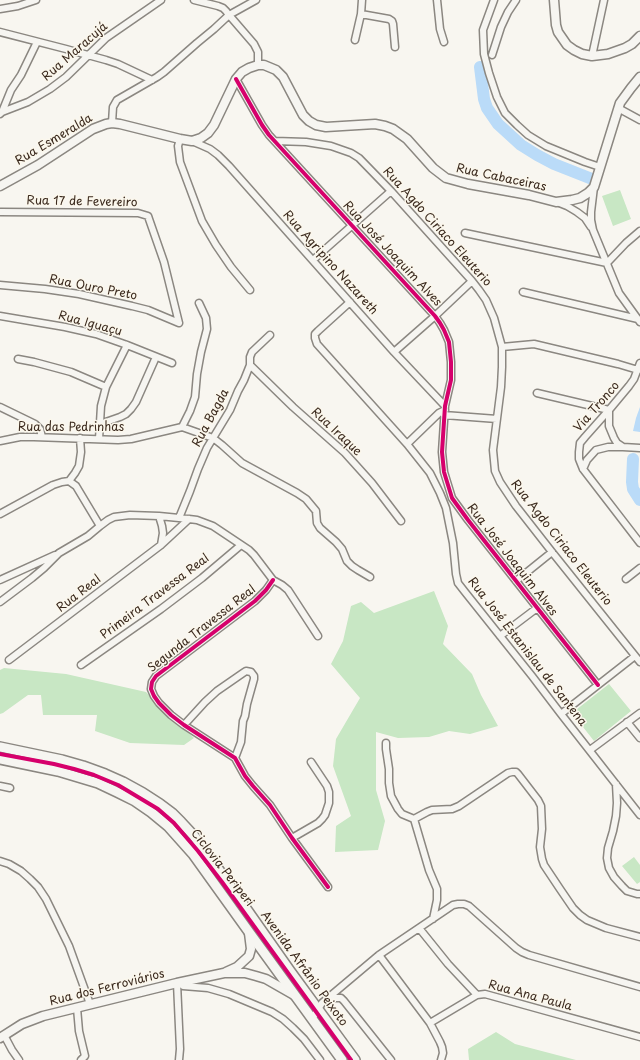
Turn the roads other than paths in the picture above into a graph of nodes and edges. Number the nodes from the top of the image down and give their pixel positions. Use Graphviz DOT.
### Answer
graph roads {
  1 [pos="36,0"];
  2 [pos="161,0"];
  3 [pos="194,0"];
  4 [pos="256,0"];
  5 [pos="362,0"];
  6 [pos="438,0"];
  7 [pos="494,0"];
  8 [pos="516,0"];
  9 [pos="554,0"];
  10 [pos="604,0"];
  11 [pos="0,9"];
  12 [pos="361,14"];
  13 [pos="229,15"];
  14 [pos="0,32"];
  15 [pos="640,36"];
  16 [pos="355,40"];
  17 [pos="37,42"];
  18 [pos="444,42"];
  19 [pos="395,47"];
  20 [pos="89,55"];
  21 [pos="492,55"];
  22 [pos="592,56"];
  23 [pos="258,65"];
  24 [pos="640,78"];
  25 [pos="236,79"];
  26 [pos="152,80"];
  27 [pos="618,108"];
  28 [pos="1,113"];
  29 [pos="640,120"];
  30 [pos="112,123"];
  31 [pos="180,139"];
  32 [pos="192,141"];
  33 [pos="275,142"];
  34 [pos="600,167"];
  35 [pos="0,186"];
  36 [pos="594,187"];
  37 [pos="391,191"];
  38 [pos="556,202"];
  39 [pos="0,212"];
  40 [pos="352,226"];
  41 [pos="593,230"];
  42 [pos="640,231"];
  43 [pos="465,233"];
  44 [pos="313,260"];
  45 [pos="607,263"];
  46 [pos="472,280"];
  47 [pos="0,285"];
  48 [pos="250,290"];
  49 [pos="523,292"];
  50 [pos="350,302"];
  51 [pos="199,303"];
  52 [pos="0,316"];
  53 [pos="435,316"];
  54 [pos="639,320"];
  55 [pos="179,323"];
  56 [pos="270,335"];
  57 [pos="127,345"];
  58 [pos="502,347"];
  59 [pos="394,352"];
  60 [pos="156,357"];
  61 [pos="18,359"];
  62 [pos="172,363"];
  63 [pos="250,365"];
  64 [pos="639,367"];
  65 [pos="106,387"];
  66 [pos="537,393"];
  67 [pos="0,407"];
  68 [pos="610,410"];
  69 [pos="445,411"];
  70 [pos="497,419"];
  71 [pos="100,424"];
  72 [pos="182,427"];
  73 [pos="42,437"];
  74 [pos="80,438"];
  75 [pos="213,438"];
  76 [pos="99,439"];
  77 [pos="0,441"];
  78 [pos="407,444"];
  79 [pos="623,447"];
  80 [pos="640,448"];
  81 [pos="582,469"];
  82 [pos="69,481"];
  83 [pos="0,514"];
  84 [pos="159,516"];
  85 [pos="179,518"];
  86 [pos="189,519"];
  87 [pos="401,521"];
  88 [pos="97,528"];
  89 [pos="640,543"];
  90 [pos="161,545"];
  91 [pos="241,545"];
  92 [pos="552,552"];
  93 [pos="59,553"];
  94 [pos="640,568"];
  95 [pos="370,577"];
  96 [pos="626,579"];
  97 [pos="0,580"];
  98 [pos="273,580"];
  99 [pos="516,580"];
  100 [pos="0,602"];
  101 [pos="537,608"];
  102 [pos="318,636"];
  103 [pos="500,636"];
  104 [pos="635,656"];
  105 [pos="9,660"];
  106 [pos="640,662"];
  107 [pos="81,665"];
  108 [pos="598,685"];
  109 [pos="640,713"];
  110 [pos="561,714"];
  111 [pos="627,722"];
  112 [pos="184,725"];
  113 [pos="640,738"];
  114 [pos="386,743"];
  115 [pos="0,747"];
  116 [pos="590,750"];
  117 [pos="236,758"];
  118 [pos="0,760"];
  119 [pos="311,762"];
  120 [pos="616,784"];
  121 [pos="0,786"];
  122 [pos="10,788"];
  123 [pos="640,815"];
  124 [pos="414,819"];
  125 [pos="292,838"];
  126 [pos="0,860"];
  127 [pos="328,887"];
  128 [pos="640,894"];
  129 [pos="433,919"];
  130 [pos="419,928"];
  131 [pos="249,932"];
  132 [pos="640,937"];
  133 [pos="379,956"];
  134 [pos="224,973"];
  135 [pos="178,982"];
  136 [pos="640,987"];
  137 [pos="294,995"];
  138 [pos="477,995"];
  139 [pos="328,998"];
  140 [pos="90,1004"];
  141 [pos="77,1008"];
  142 [pos="318,1009"];
  143 [pos="312,1019"];
  144 [pos="430,1022"];
  145 [pos="2,1037"];
  146 [pos="640,1038"];
  147 [pos="83,1058"];
  148 [pos="19,1060"];
  149 [pos="179,1060"];
  150 [pos="320,1060"];
  151 [pos="342,1060"];
  152 [pos="355,1060"];
  153 [pos="391,1060"];
  154 [pos="441,1060"];
  1 -- 11 [label="street"];
  2 -- 20 [label="street, Rua Maracujá"];
  3 -- 13 [label="street"];
  4 -- 13 [label="street"];
  5 -- 12 [label="street"];
  6 -- 18 [label="street"];
  7 -- 34 [label="street"];
  8 -- 21 [label="street"];
  9 -- 22 [label="main road"];
  10 -- 22 [label="street"];
  12 -- 16 [label="street"];
  12 -- 19 [label="street"];
  13 -- 23 [label="street"];
  13 -- 26 [label="street"];
  14 -- 17 [label="street"];
  15 -- 22 [label="main road"];
  17 -- 20 [label="street"];
  17 -- 28 [label="street"];
  20 -- 26 [label="street"];
  20 -- 28 [label="street, Rua Maracujá"];
  23 -- 25 [label="main road"];
  23 -- 38 [label="main road, Rua Cabaceiras"];
  24 -- 27 [label="main road"];
  25 -- 32 [label="main road"];
  25 -- 33 [label="street, Rua José Joaquim Alves"];
  26 -- 30 [label="street"];
  27 -- 29 [label="street"];
  27 -- 34 [label="main road"];
  30 -- 31 [label="main road, Rua Esmeralda"];
  30 -- 35 [label="main road, Rua Esmeralda"];
  31 -- 32 [label="main road, Rua Esmeralda"];
  31 -- 48 [label="street"];
  32 -- 44 [label="street, Rua Agripino Nazareth"];
  33 -- 37 [label="street, Rua Agdo Ciriaco Eleuterio"];
  33 -- 40 [label="street, Rua José Joaquim Alves"];
  34 -- 36 [label="main road"];
  36 -- 38 [label="main road, Rua Cabaceiras"];
  36 -- 41 [label="street"];
  37 -- 40 [label="street"];
  37 -- 46 [label="street, Rua Agdo Ciriaco Eleuterio"];
  38 -- 41 [label="street"];
  39 -- 55 [label="street, Rua 17 de Fevereiro"];
  40 -- 44 [label="street"];
  40 -- 53 [label="street, Rua José Joaquim Alves"];
  41 -- 45 [label="street"];
  42 -- 45 [label="street"];
  43 -- 45 [label="street"];
  44 -- 50 [label="street, Rua Agripino Nazareth"];
  45 -- 54 [label="street"];
  46 -- 53 [label="street"];
  46 -- 58 [label="street, Rua Agdo Ciriaco Eleuterio"];
  47 -- 55 [label="street, Rua Ouro Preto"];
  49 -- 54 [label="street"];
  50 -- 59 [label="street, Rua Agripino Nazareth"];
  50 -- 78 [label="street, Rua José Estanislau de Santena"];
  51 -- 72 [label="street"];
  52 -- 57 [label="street, Rua Iguaçu"];
  53 -- 59 [label="street"];
  53 -- 69 [label="street, Rua José Joaquim Alves"];
  56 -- 63 [label="street, Rua Bagda"];
  57 -- 60 [label="street, Rua Iguaçu"];
  57 -- 65 [label="street"];
  58 -- 64 [label="street"];
  58 -- 70 [label="street, Rua Agdo Ciriaco Eleuterio"];
  59 -- 69 [label="street, Rua Agripino Nazareth"];
  60 -- 62 [label="street, Rua Iguaçu"];
  60 -- 71 [label="street"];
  61 -- 65 [label="street"];
  63 -- 75 [label="street, Rua Bagda"];
  63 -- 87 [label="street, Rua Iraque"];
  64 -- 68 [label="street, Via Tronco"];
  65 -- 71 [label="street"];
  66 -- 68 [label="street"];
  67 -- 73 [label="street"];
  68 -- 79 [label="street"];
  68 -- 81 [label="street, Via Tronco"];
  69 -- 70 [label="street"];
  69 -- 78 [label="street"];
  69 -- 99 [label="street, Rua José Joaquim Alves"];
  70 -- 92 [label="street, Rua Agdo Ciriaco Eleuterio"];
  71 -- 76 [label="street"];
  72 -- 75 [label="street"];
  72 -- 76 [label="street, Rua das Pedrinhas"];
  73 -- 74 [label="street, Rua das Pedrinhas"];
  73 -- 77 [label="street, Rua das Pedrinhas"];
  74 -- 76 [label="street, Rua das Pedrinhas"];
  74 -- 82 [label="street"];
  75 -- 85 [label="street, Rua Bagda"];
  75 -- 95 [label="street"];
  78 -- 103 [label="street, Rua José Estanislau de Santena"];
  79 -- 80 [label="street"];
  79 -- 81 [label="street"];
  81 -- 89 [label="street"];
  82 -- 83 [label="street"];
  82 -- 88 [label="street"];
  84 -- 85 [label="street"];
  84 -- 88 [label="street"];
  84 -- 90 [label="street"];
  85 -- 86 [label="street"];
  86 -- 90 [label="street, Rua Real"];
  86 -- 91 [label="street"];
  88 -- 93 [label="street"];
  90 -- 105 [label="street, Rua Real"];
  91 -- 98 [label="street"];
  91 -- 107 [label="street, Primeira Travessa Real"];
  92 -- 99 [label="street"];
  92 -- 104 [label="street, Rua Agdo Ciriaco Eleuterio"];
  93 -- 97 [label="street"];
  93 -- 100 [label="street"];
  94 -- 96 [label="street"];
  98 -- 102 [label="street"];
  98 -- 112 [label="street, Segunda Travessa Real"];
  99 -- 101 [label="street, Rua José Joaquim Alves"];
  101 -- 103 [label="street"];
  101 -- 108 [label="street, Rua José Joaquim Alves"];
  103 -- 110 [label="street, Rua José Estanislau de Santena"];
  104 -- 106 [label="street, Rua Agdo Ciriaco Eleuterio"];
  104 -- 108 [label="street"];
  108 -- 110 [label="street"];
  109 -- 111 [label="street"];
  110 -- 116 [label="street, Rua José Estanislau de Santena"];
  111 -- 113 [label="street"];
  111 -- 116 [label="street"];
  112 -- 117 [label="street, Segunda Travessa Real"];
  112 -- 117 [label="street"];
  114 -- 124 [label="street"];
  115 -- 142 [label="main road, Avenida Afrânio Peixoto"];
  116 -- 120 [label="street, Rua José Estanislau de Santena"];
  117 -- 125 [label="street"];
  118 -- 131 [label="main road, Avenida Afrânio Peixoto"];
  119 -- 125 [label="street"];
  120 -- 123 [label="street, Rua José Estanislau de Santena"];
  120 -- 128 [label="street"];
  121 -- 122 [label="street"];
  124 -- 129 [label="street"];
  124 -- 132 [label="street"];
  125 -- 127 [label="street"];
  126 -- 140 [label="street"];
  129 -- 130 [label="street"];
  129 -- 136 [label="street"];
  130 -- 133 [label="street"];
  130 -- 138 [label="street, Rua Ana Paula"];
  131 -- 134 [label="main road, Rua dos Ferroviários"];
  131 -- 137 [label="main road, Avenida Afrânio Peixoto"];
  133 -- 139 [label="street"];
  133 -- 144 [label="street"];
  134 -- 135 [label="main road, Rua dos Ferroviários"];
  134 -- 137 [label="main road, Rua dos Ferroviários"];
  135 -- 140 [label="main road, Rua dos Ferroviários"];
  135 -- 149 [label="street"];
  135 -- 150 [label="street"];
  137 -- 143 [label="main road, Avenida Afrânio Peixoto"];
  138 -- 144 [label="street"];
  138 -- 146 [label="street, Rua Ana Paula"];
  139 -- 142 [label="street"];
  139 -- 153 [label="street"];
  140 -- 141 [label="main road, Rua dos Ferroviários"];
  141 -- 145 [label="main road, Rua dos Ferroviários"];
  141 -- 147 [label="street"];
  142 -- 143 [label="street"];
  142 -- 152 [label="main road, Avenida Afrânio Peixoto"];
  143 -- 151 [label="main road, Avenida Afrânio Peixoto"];
  144 -- 154 [label="street"];
  145 -- 148 [label="street"];
}
